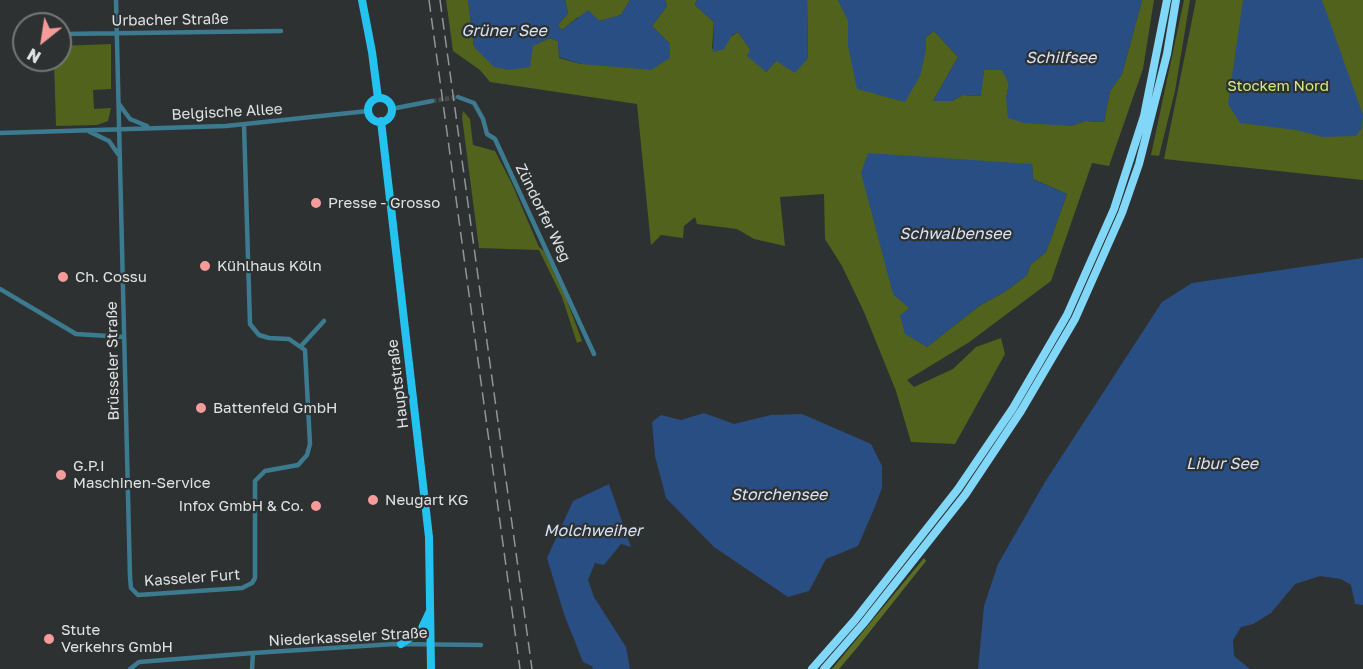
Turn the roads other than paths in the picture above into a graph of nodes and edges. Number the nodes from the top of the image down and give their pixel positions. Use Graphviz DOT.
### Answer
graph roads {
  1 [pos="116,0"];
  2 [pos="362,0"];
  3 [pos="1167,0"];
  4 [pos="1176,0"];
  5 [pos="281,31"];
  6 [pos="72,34"];
  7 [pos="117,34"];
  8 [pos="458,97"];
  9 [pos="378,98"];
  10 [pos="432,101"];
  11 [pos="118,102"];
  12 [pos="391,109"];
  13 [pos="368,111"];
  14 [pos="381,122"];
  15 [pos="244,125"];
  16 [pos="158,128"];
  17 [pos="119,129"];
  18 [pos="88,131"];
  19 [pos="0,133"];
  20 [pos="119,157"];
  21 [pos="0,289"];
  22 [pos="324,321"];
  23 [pos="124,337"];
  24 [pos="302,345"];
  25 [pos="594,354"];
  26 [pos="133,592"];
  27 [pos="432,607"];
  28 [pos="401,644"];
  29 [pos="431,644"];
  30 [pos="481,645"];
  31 [pos="253,653"];
  32 [pos="130,669"];
  33 [pos="252,669"];
  34 [pos="431,669"];
  35 [pos="812,669"];
  36 [pos="824,669"];
  1 -- 7 [label="street, Brüsseler Straße"];
  2 -- 9 [label="main road"];
  3 -- 35 [label="highway"];
  4 -- 36 [label="highway"];
  5 -- 7 [label="street, Urbacher Straße"];
  6 -- 7 [label="street, Urbacher Straße"];
  7 -- 11 [label="street, Brüsseler Straße"];
  8 -- 25 [label="street, Zündorfer Weg"];
  9 -- 12 [label="main road"];
  9 -- 13 [label="main road"];
  10 -- 12 [label="street"];
  11 -- 16 [label="street"];
  11 -- 17 [label="street, Brüsseler Straße"];
  12 -- 14 [label="main road"];
  13 -- 14 [label="main road"];
  13 -- 15 [label="street, Belgische Allee"];
  14 -- 27 [label="main road, Hauptstraße"];
  15 -- 16 [label="street, Belgische Allee"];
  15 -- 24 [label="street"];
  16 -- 17 [label="street, Belgische Allee"];
  17 -- 18 [label="street, Belgische Allee"];
  17 -- 20 [label="street, Brüsseler Straße"];
  18 -- 19 [label="street, Belgische Allee"];
  18 -- 20 [label="street"];
  20 -- 23 [label="street, Brüsseler Straße"];
  21 -- 23 [label="street"];
  22 -- 24 [label="street"];
  23 -- 26 [label="street, Brüsseler Straße"];
  24 -- 26 [label="street, Kasseler Furt"];
  27 -- 28 [label="main road"];
  27 -- 29 [label="main road, Hauptstraße"];
  28 -- 29 [label="street, Niederkasseler Straße"];
  28 -- 31 [label="street, Niederkasseler Straße"];
  29 -- 30 [label="street, Niederkasseler Straße"];
  29 -- 34 [label="main road, Hauptstraße"];
  31 -- 32 [label="street, Niederkasseler Straße"];
  31 -- 33 [label="street, Niederkasseler Straße"];
}
